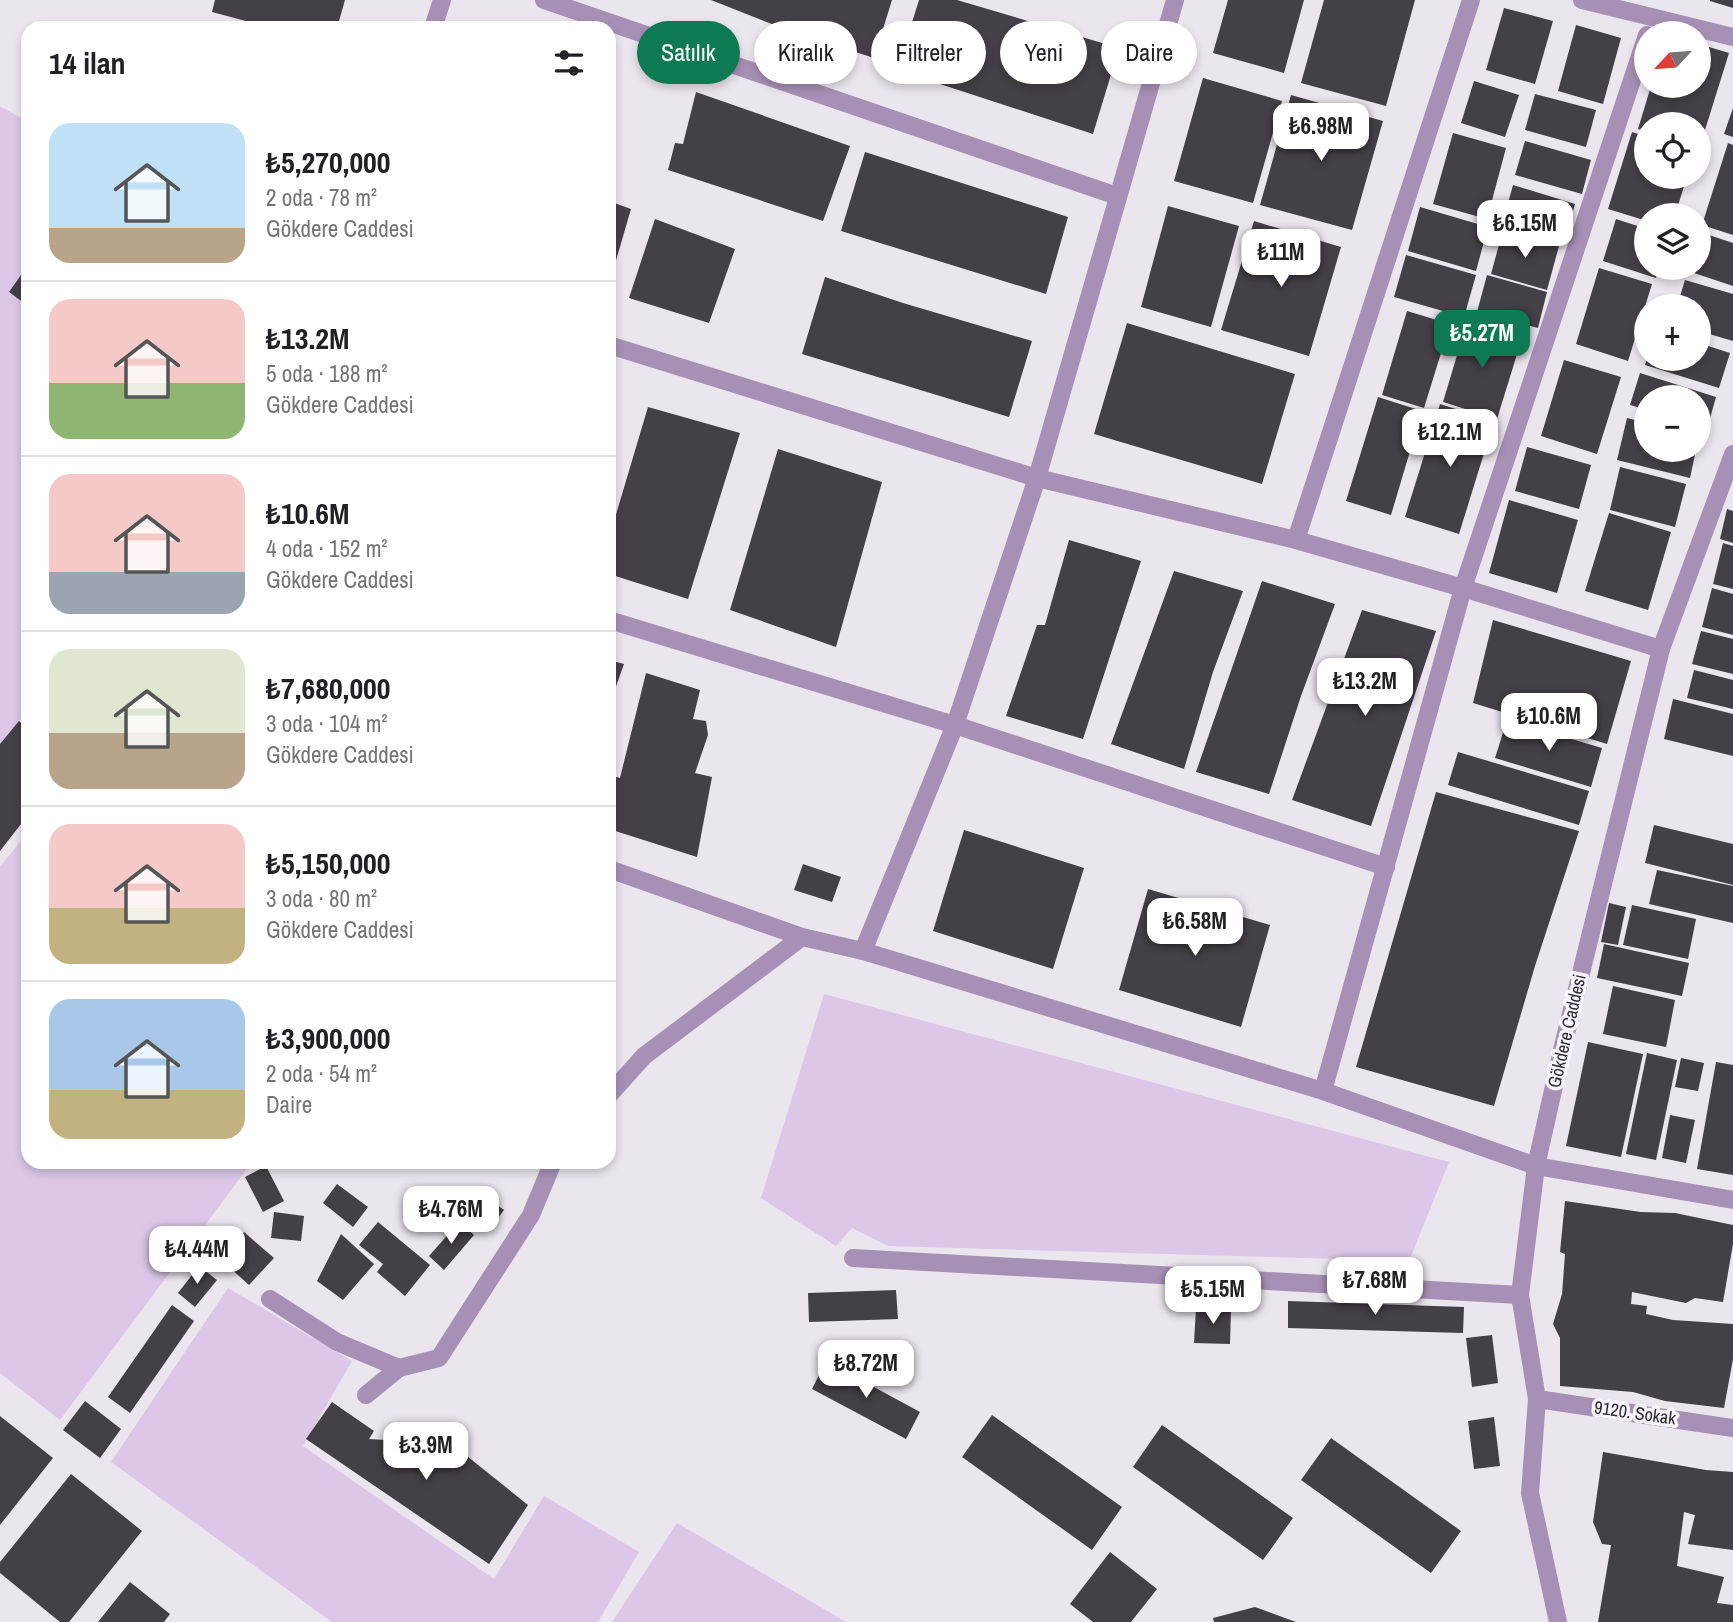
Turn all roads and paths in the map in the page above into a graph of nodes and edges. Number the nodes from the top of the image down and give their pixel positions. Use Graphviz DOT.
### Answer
graph roads {
  1 [pos="442,0"];
  2 [pos="544,0"];
  3 [pos="1175,0"];
  4 [pos="1471,0"];
  5 [pos="1582,0"];
  6 [pos="435,21"];
  7 [pos="605,21"];
  8 [pos="1648,21"];
  9 [pos="616,25"];
  10 [pos="1712,33"];
  11 [pos="1733,37"];
  12 [pos="1634,73"];
  13 [pos="1117,196"];
  14 [pos="616,347"];
  15 [pos="1733,454"];
  16 [pos="1037,478"];
  17 [pos="1296,540"];
  18 [pos="1463,588"];
  19 [pos="616,622"];
  20 [pos="1661,649"];
  21 [pos="955,725"];
  22 [pos="1386,867"];
  23 [pos="616,871"];
  24 [pos="802,937"];
  25 [pos="863,951"];
  26 [pos="616,1087"];
  27 [pos="1323,1091"];
  28 [pos="1536,1166"];
  29 [pos="549,1169"];
  30 [pos="1733,1200"];
  31 [pos="853,1258"];
  32 [pos="1520,1295"];
  33 [pos="270,1299"];
  34 [pos="399,1367"];
  35 [pos="366,1395"];
  36 [pos="1537,1399"];
  37 [pos="1733,1428"];
  38 [pos="1558,1622"];
  1 -- 6 [label="street"];
  2 -- 7 [label="street"];
  3 -- 13 [label="street"];
  4 -- 17 [label="street"];
  5 -- 8 [label="street"];
  9 -- 13 [label="street"];
  10 -- 11 [label="street"];
  12 -- 18 [label="street"];
  13 -- 16 [label="street"];
  14 -- 16 [label="street"];
  15 -- 20 [label="street, Gökdere Caddesi"];
  16 -- 17 [label="street"];
  16 -- 21 [label="street"];
  17 -- 18 [label="street"];
  18 -- 20 [label="street"];
  18 -- 22 [label="street"];
  19 -- 21 [label="street"];
  20 -- 28 [label="street, Gökdere Caddesi"];
  21 -- 22 [label="street"];
  21 -- 25 [label="street"];
  22 -- 27 [label="street"];
  23 -- 24 [label="street"];
  24 -- 25 [label="street"];
  24 -- 26 [label="street"];
  25 -- 27 [label="street"];
  27 -- 28 [label="street"];
  28 -- 30 [label="street"];
  28 -- 32 [label="street, Gökdere Caddesi"];
  29 -- 34 [label="street"];
  31 -- 32 [label="street"];
  32 -- 36 [label="street, Gökdere Caddesi"];
  33 -- 34 [label="street"];
  34 -- 35 [label="street"];
  36 -- 37 [label="street, 9120. Sokak"];
  36 -- 38 [label="street, Gökdere Caddesi"];
}
